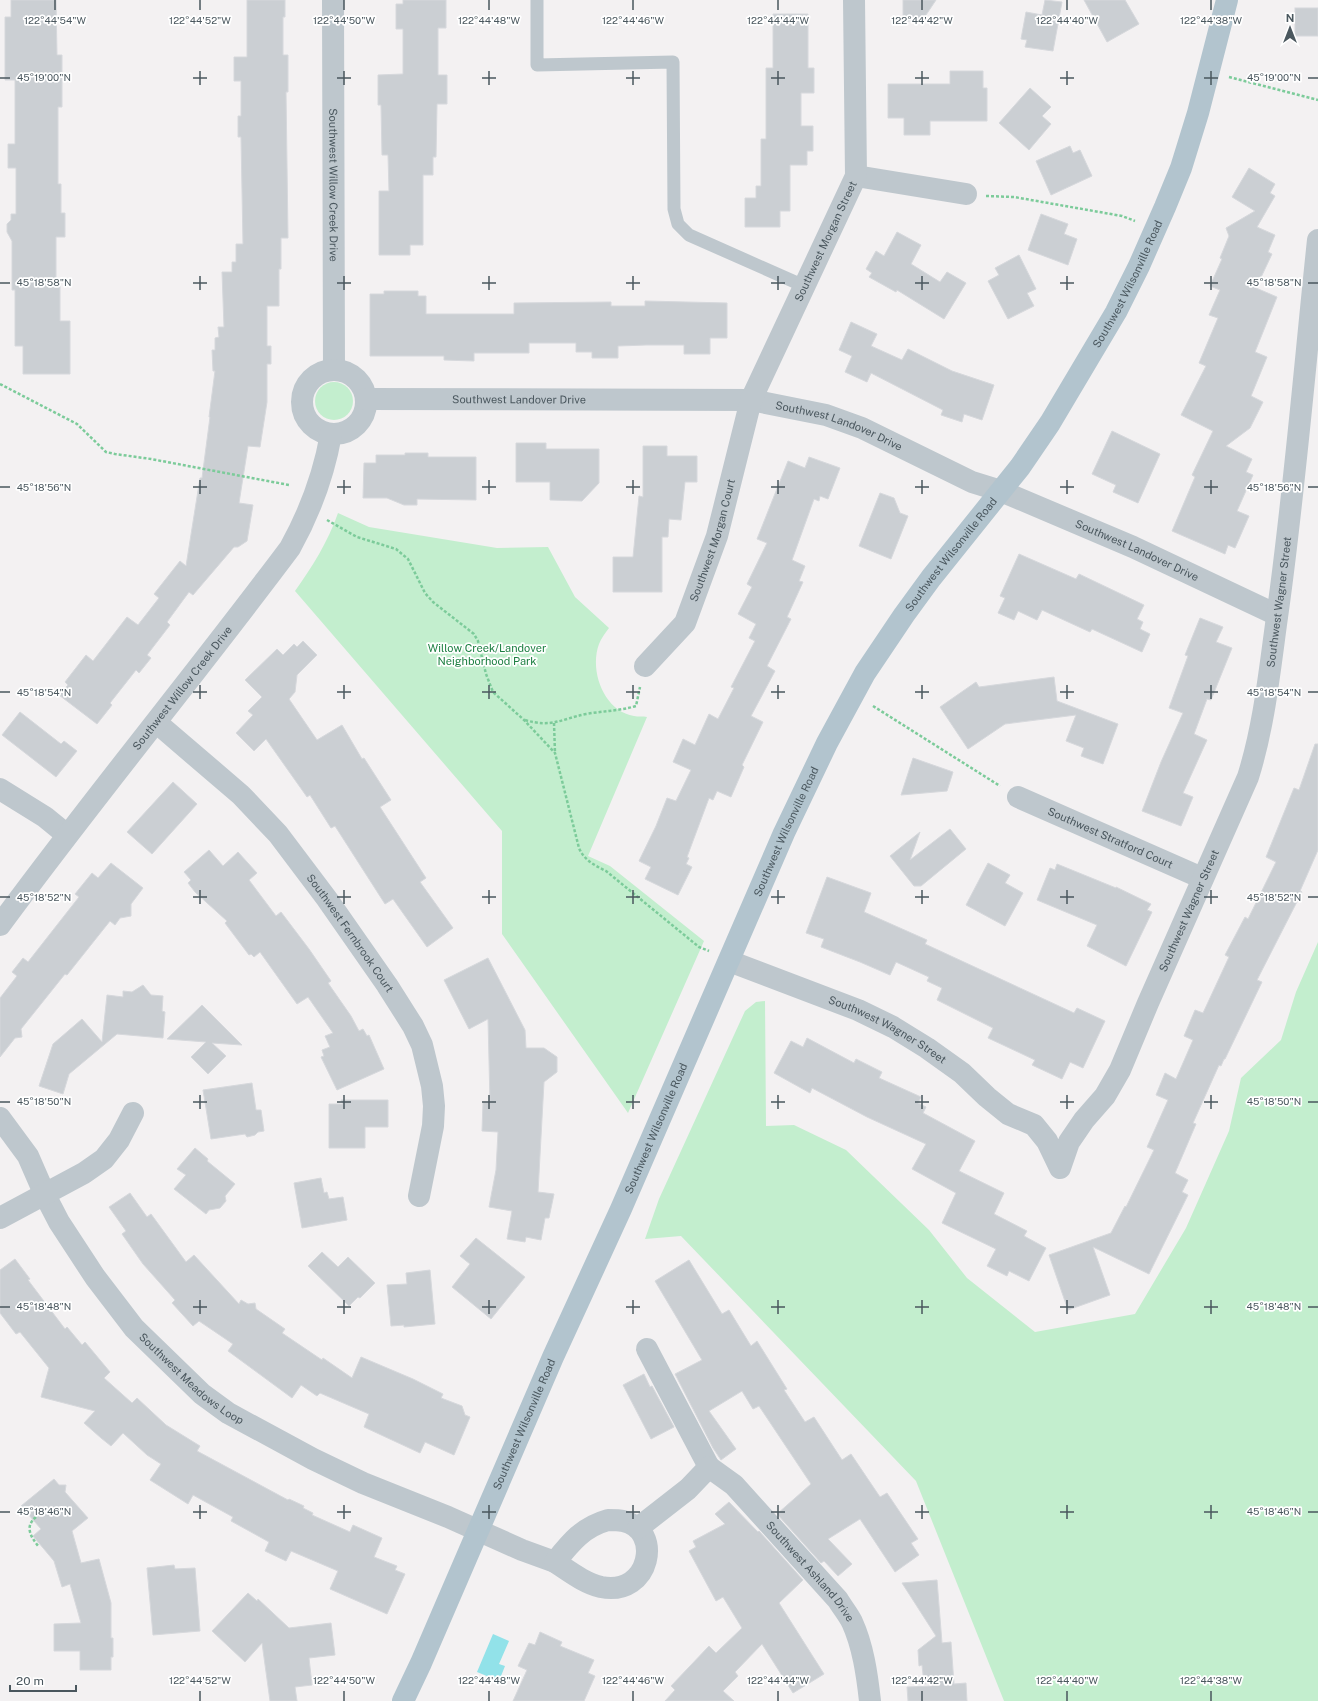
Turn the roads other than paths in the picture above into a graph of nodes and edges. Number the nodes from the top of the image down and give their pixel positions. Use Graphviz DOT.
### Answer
graph roads {
  1 [pos="333,0"];
  2 [pos="537,0"];
  3 [pos="854,0"];
  4 [pos="1227,0"];
  5 [pos="856,176"];
  6 [pos="966,194"];
  7 [pos="1318,240"];
  8 [pos="804,286"];
  9 [pos="334,370"];
  10 [pos="366,399"];
  11 [pos="750,400"];
  12 [pos="331,434"];
  13 [pos="1001,491"];
  14 [pos="1277,615"];
  15 [pos="645,666"];
  16 [pos="157,723"];
  17 [pos="0,789"];
  18 [pos="1018,797"];
  19 [pos="67,835"];
  20 [pos="1202,878"];
  21 [pos="0,925"];
  22 [pos="729,961"];
  23 [pos="133,1113"];
  24 [pos="0,1118"];
  25 [pos="44,1195"];
  26 [pos="419,1196"];
  27 [pos="0,1218"];
  28 [pos="647,1349"];
  29 [pos="709,1466"];
  30 [pos="638,1528"];
  31 [pos="479,1530"];
  32 [pos="555,1562"];
  33 [pos="403,1701"];
  34 [pos="870,1701"];
  1 -- 9 [label="street, Southwest Willow Creek Drive"];
  2 -- 8 [label="lane"];
  3 -- 5 [label="street, Southwest Morgan Street"];
  4 -- 13 [label="main road, Southwest Wilsonville Road"];
  5 -- 6 [label="street"];
  5 -- 8 [label="street, Southwest Morgan Street"];
  7 -- 14 [label="street, Southwest Wagner Street"];
  8 -- 11 [label="street, Southwest Morgan Street"];
  9 -- 10 [label="street"];
  9 -- 12 [label="street"];
  10 -- 11 [label="street, Southwest Landover Drive"];
  10 -- 12 [label="street"];
  11 -- 13 [label="street, Southwest Landover Drive"];
  11 -- 15 [label="street, Southwest Morgan Court"];
  12 -- 16 [label="street, Southwest Willow Creek Drive"];
  13 -- 14 [label="street, Southwest Landover Drive"];
  13 -- 22 [label="main road, Southwest Wilsonville Road"];
  14 -- 20 [label="street, Southwest Wagner Street"];
  16 -- 19 [label="street, Southwest Willow Creek Drive"];
  16 -- 26 [label="street, Southwest Fernbrook Court"];
  17 -- 19 [label="street"];
  18 -- 20 [label="street, Southwest Stratford Court"];
  19 -- 21 [label="street, Southwest Willow Creek Drive"];
  20 -- 22 [label="street, Southwest Wagner Street"];
  22 -- 31 [label="main road, Southwest Wilsonville Road"];
  23 -- 25 [label="street"];
  24 -- 25 [label="street, Southwest Meadows Loop"];
  25 -- 27 [label="street"];
  25 -- 31 [label="street, Southwest Meadows Loop"];
  28 -- 29 [label="street, Southwest Ashland Drive"];
  29 -- 30 [label="street"];
  29 -- 34 [label="street, Southwest Ashland Drive"];
  30 -- 32 [label="street"];
  30 -- 32 [label="street"];
  31 -- 32 [label="street"];
  31 -- 33 [label="main road, Southwest Wilsonville Road"];
}
